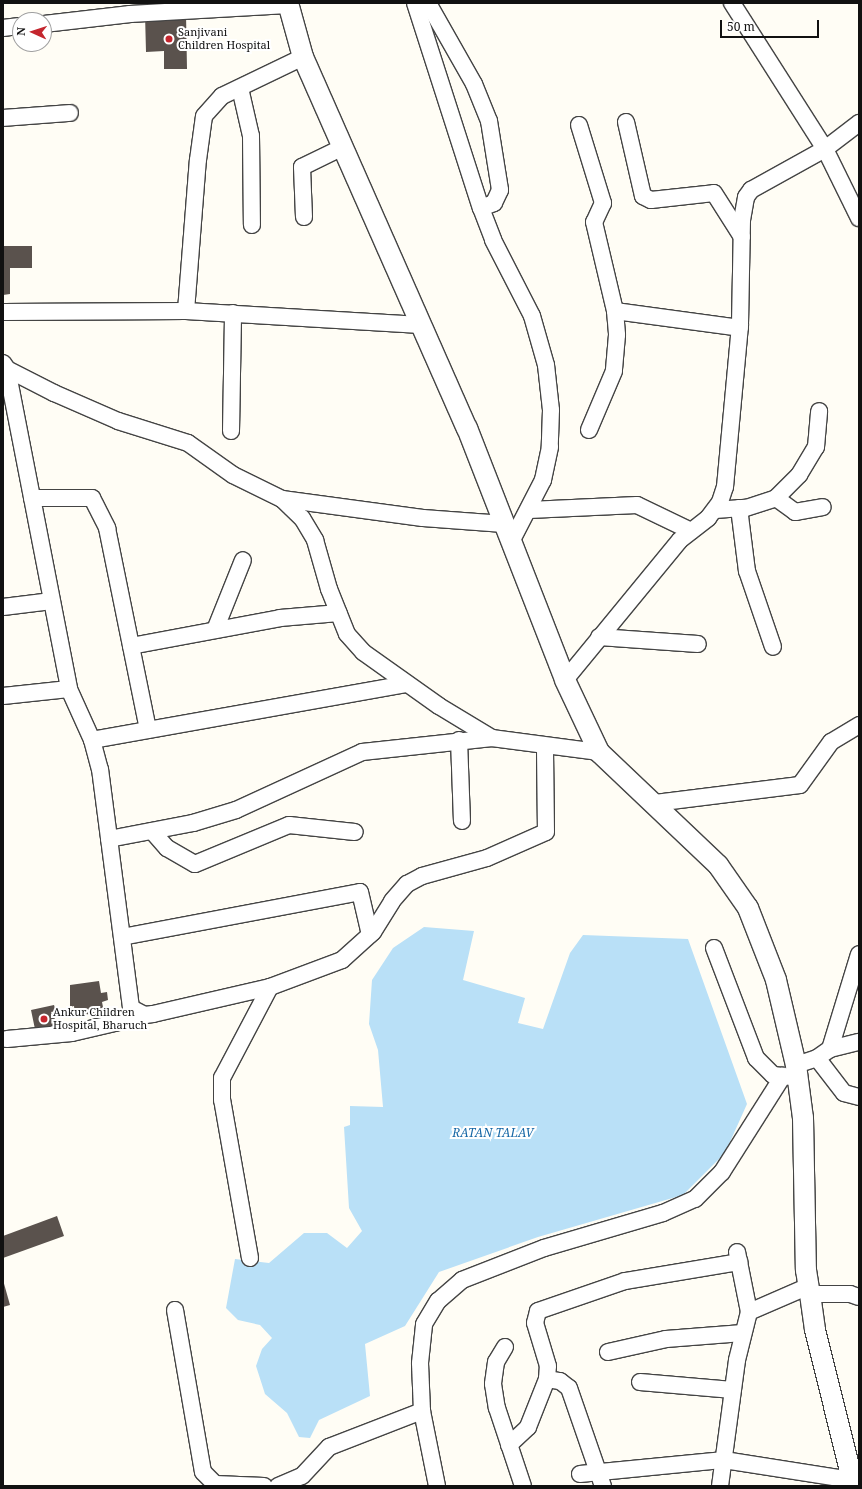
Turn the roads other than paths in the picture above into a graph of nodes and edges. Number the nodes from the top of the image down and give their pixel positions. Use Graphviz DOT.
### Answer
graph roads {
  1 [pos="415,3"];
  2 [pos="428,3"];
  3 [pos="732,3"];
  4 [pos="288,4"];
  5 [pos="52,23"];
  6 [pos="303,57"];
  7 [pos="240,88"];
  8 [pos="70,113"];
  9 [pos="3,118"];
  10 [pos="626,122"];
  11 [pos="859,123"];
  12 [pos="579,125"];
  13 [pos="343,147"];
  14 [pos="825,149"];
  15 [pos="481,208"];
  16 [pos="304,217"];
  17 [pos="859,218"];
  18 [pos="252,225"];
  19 [pos="742,238"];
  20 [pos="186,311"];
  21 [pos="615,311"];
  22 [pos="3,312"];
  23 [pos="233,313"];
  24 [pos="421,325"];
  25 [pos="740,328"];
  26 [pos="5,366"];
  27 [pos="819,411"];
  28 [pos="589,430"];
  29 [pos="231,431"];
  30 [pos="32,498"];
  31 [pos="776,498"];
  32 [pos="282,499"];
  33 [pos="823,507"];
  34 [pos="739,508"];
  35 [pos="530,510"];
  36 [pos="716,510"];
  37 [pos="504,524"];
  38 [pos="691,531"];
  39 [pos="511,542"];
  40 [pos="242,560"];
  41 [pos="52,601"];
  42 [pos="3,607"];
  43 [pos="339,613"];
  44 [pos="215,630"];
  45 [pos="599,637"];
  46 [pos="698,644"];
  47 [pos="131,646"];
  48 [pos="773,647"];
  49 [pos="564,680"];
  50 [pos="407,684"];
  51 [pos="69,689"];
  52 [pos="3,696"];
  53 [pos="859,725"];
  54 [pos="148,730"];
  55 [pos="492,738"];
  56 [pos="92,740"];
  57 [pos="459,740"];
  58 [pos="545,747"];
  59 [pos="599,752"];
  60 [pos="655,803"];
  61 [pos="462,821"];
  62 [pos="152,831"];
  63 [pos="355,832"];
  64 [pos="109,839"];
  65 [pos="370,935"];
  66 [pos="122,937"];
  67 [pos="714,948"];
  68 [pos="859,954"];
  69 [pos="270,988"];
  70 [pos="138,1013"];
  71 [pos="7,1039"];
  72 [pos="859,1042"];
  73 [pos="830,1049"];
  74 [pos="817,1058"];
  75 [pos="792,1073"];
  76 [pos="859,1097"];
  77 [pos="250,1258"];
  78 [pos="809,1290"];
  79 [pos="859,1298"];
  80 [pos="175,1310"];
  81 [pos="749,1312"];
  82 [pos="743,1334"];
  83 [pos="505,1346"];
  84 [pos="608,1352"];
  85 [pos="547,1379"];
  86 [pos="640,1382"];
  87 [pos="733,1390"];
  88 [pos="422,1411"];
  89 [pos="509,1445"];
  90 [pos="724,1460"];
  91 [pos="580,1474"];
  92 [pos="602,1479"];
  93 [pos="853,1483"];
  94 [pos="264,1486"];
  95 [pos="278,1486"];
  96 [pos="437,1486"];
  97 [pos="523,1486"];
  98 [pos="720,1486"];
  1 -- 15 [label="street"];
  2 -- 15 [label="street"];
  3 -- 14 [label="street"];
  4 -- 5 [label="street"];
  4 -- 6 [label="street"];
  6 -- 7 [label="street"];
  6 -- 13 [label="street"];
  7 -- 18 [label="street"];
  7 -- 20 [label="street"];
  8 -- 9 [label="street"];
  10 -- 19 [label="street"];
  11 -- 14 [label="street"];
  12 -- 21 [label="street"];
  13 -- 16 [label="street"];
  13 -- 24 [label="street"];
  14 -- 17 [label="street"];
  14 -- 19 [label="street"];
  15 -- 35 [label="street"];
  19 -- 25 [label="street"];
  20 -- 22 [label="street"];
  20 -- 23 [label="street"];
  21 -- 25 [label="street"];
  21 -- 28 [label="street"];
  23 -- 24 [label="street"];
  23 -- 29 [label="street"];
  24 -- 37 [label="street"];
  25 -- 36 [label="street"];
  26 -- 30 [label="street"];
  26 -- 32 [label="street"];
  27 -- 31 [label="street"];
  30 -- 41 [label="street"];
  30 -- 47 [label="street"];
  31 -- 33 [label="street"];
  31 -- 34 [label="street"];
  32 -- 37 [label="street"];
  32 -- 43 [label="street"];
  34 -- 36 [label="street"];
  34 -- 48 [label="street"];
  35 -- 38 [label="street"];
  35 -- 39 [label="street"];
  36 -- 38 [label="street"];
  37 -- 39 [label="street"];
  38 -- 45 [label="street"];
  39 -- 49 [label="street"];
  40 -- 44 [label="street"];
  41 -- 42 [label="street"];
  41 -- 51 [label="street"];
  43 -- 44 [label="street"];
  43 -- 50 [label="street"];
  44 -- 47 [label="street"];
  45 -- 46 [label="street"];
  45 -- 49 [label="street"];
  47 -- 54 [label="street"];
  49 -- 59 [label="street"];
  50 -- 54 [label="street"];
  50 -- 55 [label="street"];
  51 -- 52 [label="street"];
  51 -- 56 [label="street"];
  53 -- 60 [label="street"];
  54 -- 56 [label="street"];
  55 -- 57 [label="street"];
  55 -- 58 [label="street"];
  56 -- 64 [label="street"];
  57 -- 61 [label="street"];
  57 -- 62 [label="street"];
  58 -- 59 [label="street"];
  58 -- 65 [label="street"];
  59 -- 60 [label="street"];
  60 -- 75 [label="street"];
  62 -- 63 [label="street"];
  62 -- 64 [label="street"];
  64 -- 66 [label="street"];
  65 -- 66 [label="street"];
  65 -- 69 [label="street"];
  66 -- 70 [label="street"];
  67 -- 75 [label="street"];
  68 -- 73 [label="street"];
  69 -- 70 [label="street"];
  69 -- 77 [label="street"];
  70 -- 71 [label="street"];
  72 -- 73 [label="street"];
  73 -- 74 [label="street"];
  74 -- 75 [label="street"];
  74 -- 76 [label="street"];
  75 -- 78 [label="street"];
  75 -- 88 [label="street"];
  78 -- 79 [label="street"];
  78 -- 81 [label="street"];
  78 -- 93 [label="street"];
  80 -- 94 [label="street"];
  81 -- 82 [label="street"];
  81 -- 85 [label="street"];
  82 -- 84 [label="street"];
  82 -- 87 [label="street"];
  83 -- 89 [label="street"];
  85 -- 89 [label="street"];
  85 -- 92 [label="street"];
  86 -- 87 [label="street"];
  87 -- 90 [label="street"];
  88 -- 95 [label="street"];
  88 -- 96 [label="street"];
  89 -- 97 [label="street"];
  90 -- 92 [label="street"];
  90 -- 93 [label="street"];
  90 -- 98 [label="street"];
  91 -- 92 [label="street"];
}
